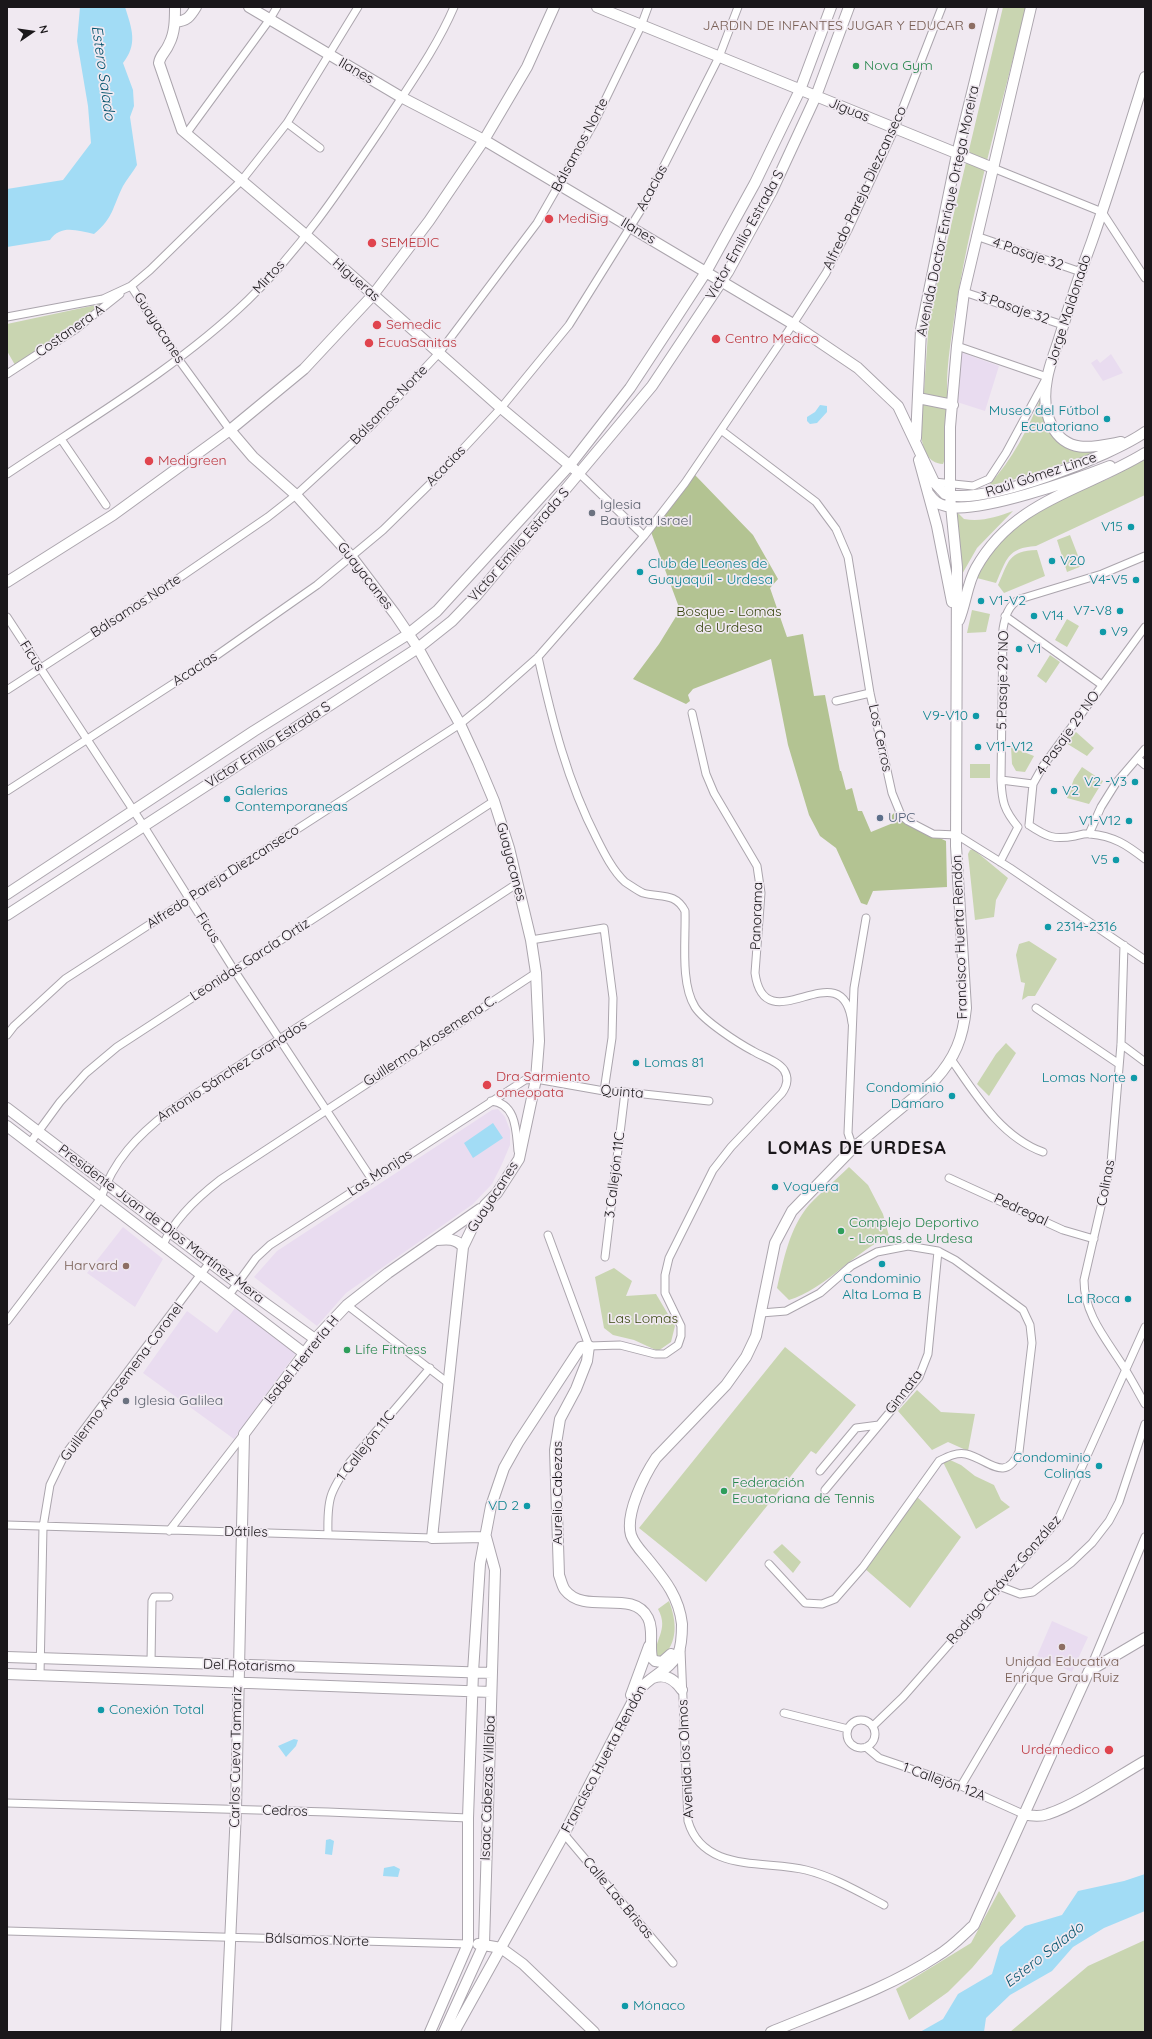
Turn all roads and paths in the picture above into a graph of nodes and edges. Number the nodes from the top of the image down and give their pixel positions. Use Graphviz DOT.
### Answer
graph roads {
  1 [pos="175,7"];
  2 [pos="196,7"];
  3 [pos="249,7"];
  4 [pos="277,7"];
  5 [pos="358,7"];
  6 [pos="454,7"];
  7 [pos="554,7"];
  8 [pos="597,7"];
  9 [pos="648,7"];
  10 [pos="738,7"];
  11 [pos="831,7"];
  12 [pos="849,7"];
  13 [pos="942,7"];
  14 [pos="993,7"];
  15 [pos="1031,7"];
  16 [pos="270,20"];
  17 [pos="175,22"];
  18 [pos="641,26"];
  19 [pos="329,56"];
  20 [pos="719,58"];
  21 [pos="1145,77"];
  22 [pos="800,90"];
  23 [pos="816,96"];
  24 [pos="401,97"];
  25 [pos="287,123"];
  26 [pos="895,128"];
  27 [pos="186,134"];
  28 [pos="484,140"];
  29 [pos="320,148"];
  30 [pos="957,154"];
  31 [pos="993,168"];
  32 [pos="242,180"];
  33 [pos="755,183"];
  34 [pos="559,185"];
  35 [pos="772,191"];
  36 [pos="1102,212"];
  37 [pos="631,227"];
  38 [pos="307,236"];
  39 [pos="976,236"];
  40 [pos="706,272"];
  41 [pos="1081,272"];
  42 [pos="1145,278"];
  43 [pos="722,282"];
  44 [pos="131,286"];
  45 [pos="964,292"];
  46 [pos="373,295"];
  47 [pos="7,317"];
  48 [pos="793,324"];
  49 [pos="1064,325"];
  50 [pos="957,346"];
  51 [pos="439,353"];
  52 [pos="179,360"];
  53 [pos="7,374"];
  54 [pos="638,376"];
  55 [pos="1047,377"];
  56 [pos="652,386"];
  57 [pos="918,398"];
  58 [pos="953,405"];
  59 [pos="898,406"];
  60 [pos="501,408"];
  61 [pos="230,430"];
  62 [pos="721,430"];
  63 [pos="1145,432"];
  64 [pos="61,439"];
  65 [pos="1135,439"];
  66 [pos="916,440"];
  67 [pos="1145,452"];
  68 [pos="570,465"];
  69 [pos="7,474"];
  70 [pos="580,474"];
  71 [pos="934,482"];
  72 [pos="950,484"];
  73 [pos="296,495"];
  74 [pos="950,496"];
  75 [pos="106,505"];
  76 [pos="951,507"];
  77 [pos="936,508"];
  78 [pos="644,536"];
  79 [pos="501,538"];
  80 [pos="351,556"];
  81 [pos="509,556"];
  82 [pos="1145,556"];
  83 [pos="7,582"];
  84 [pos="1005,616"];
  85 [pos="7,617"];
  86 [pos="957,626"];
  87 [pos="1145,627"];
  88 [pos="407,635"];
  89 [pos="418,648"];
  90 [pos="538,657"];
  91 [pos="40,668"];
  92 [pos="1102,685"];
  93 [pos="7,690"];
  94 [pos="870,693"];
  95 [pos="836,701"];
  96 [pos="692,713"];
  97 [pos="460,724"];
  98 [pos="254,731"];
  99 [pos="86,740"];
  100 [pos="263,747"];
  101 [pos="1145,749"];
  102 [pos="1138,758"];
  103 [pos="1145,765"];
  104 [pos="1001,780"];
  105 [pos="1033,784"];
  106 [pos="7,791"];
  107 [pos="494,801"];
  108 [pos="134,812"];
  109 [pos="143,825"];
  110 [pos="1029,825"];
  111 [pos="1018,827"];
  112 [pos="1089,834"];
  113 [pos="957,835"];
  114 [pos="1145,859"];
  115 [pos="1000,862"];
  116 [pos="518,883"];
  117 [pos="7,894"];
  118 [pos="189,900"];
  119 [pos="8,913"];
  120 [pos="866,918"];
  121 [pos="531,940"];
  122 [pos="1124,945"];
  123 [pos="1145,960"];
  124 [pos="234,970"];
  125 [pos="536,973"];
  126 [pos="1036,1008"];
  127 [pos="852,1023"];
  128 [pos="7,1035"];
  129 [pos="280,1040"];
  130 [pos="1121,1044"];
  131 [pos="951,1059"];
  132 [pos="1145,1062"];
  133 [pos="1119,1064"];
  134 [pos="536,1079"];
  135 [pos="604,1091"];
  136 [pos="626,1092"];
  137 [pos="491,1101"];
  138 [pos="709,1101"];
  139 [pos="7,1108"];
  140 [pos="325,1110"];
  141 [pos="7,1126"];
  142 [pos="38,1132"];
  143 [pos="30,1143"];
  144 [pos="853,1148"];
  145 [pos="1043,1152"];
  146 [pos="519,1159"];
  147 [pos="371,1178"];
  148 [pos="949,1178"];
  149 [pos="106,1184"];
  150 [pos="101,1198"];
  151 [pos="485,1205"];
  152 [pos="169,1231"];
  153 [pos="548,1234"];
  154 [pos="436,1240"];
  155 [pos="1094,1240"];
  156 [pos="163,1245"];
  157 [pos="463,1247"];
  158 [pos="938,1251"];
  159 [pos="605,1257"];
  160 [pos="210,1262"];
  161 [pos="201,1274"];
  162 [pos="237,1283"];
  163 [pos="229,1295"];
  164 [pos="347,1305"];
  165 [pos="761,1313"];
  166 [pos="7,1321"];
  167 [pos="1145,1327"];
  168 [pos="315,1339"];
  169 [pos="589,1346"];
  170 [pos="304,1354"];
  171 [pos="430,1368"];
  172 [pos="1126,1370"];
  173 [pos="448,1383"];
  174 [pos="1145,1404"];
  175 [pos="1145,1424"];
  176 [pos="879,1425"];
  177 [pos="244,1434"];
  178 [pos="820,1471"];
  179 [pos="825,1490"];
  180 [pos="7,1525"];
  181 [pos="43,1527"];
  182 [pos="169,1531"];
  183 [pos="241,1532"];
  184 [pos="328,1534"];
  185 [pos="1145,1536"];
  186 [pos="486,1537"];
  187 [pos="432,1538"];
  188 [pos="769,1564"];
  189 [pos="999,1586"];
  190 [pos="169,1597"];
  191 [pos="650,1638"];
  192 [pos="1145,1638"];
  193 [pos="681,1642"];
  194 [pos="7,1657"];
  195 [pos="41,1658"];
  196 [pos="151,1662"];
  197 [pos="1033,1664"];
  198 [pos="238,1666"];
  199 [pos="1089,1671"];
  200 [pos="473,1672"];
  201 [pos="492,1673"];
  202 [pos="7,1674"];
  203 [pos="40,1675"];
  204 [pos="646,1681"];
  205 [pos="238,1682"];
  206 [pos="682,1690"];
  207 [pos="472,1691"];
  208 [pos="491,1692"];
  209 [pos="784,1713"];
  210 [pos="622,1719"];
  211 [pos="873,1726"];
  212 [pos="848,1729"];
  213 [pos="866,1747"];
  214 [pos="1145,1761"];
  215 [pos="961,1786"];
  216 [pos="7,1803"];
  217 [pos="236,1810"];
  218 [pos="1023,1814"];
  219 [pos="468,1818"];
  220 [pos="564,1834"];
  221 [pos="884,1905"];
  222 [pos="7,1932"];
  223 [pos="230,1937"];
  224 [pos="468,1944"];
  225 [pos="484,1944"];
  226 [pos="501,1948"];
  227 [pos="673,1963"];
  228 [pos="226,2032"];
  229 [pos="430,2032"];
  230 [pos="444,2032"];
  231 [pos="454,2032"];
  232 [pos="594,2032"];
  233 [pos="771,2032"];
  1 -- 17 [label="street, Higueras"];
  2 -- 17 [label="street"];
  3 -- 16 [label="street, Ilanes"];
  4 -- 16 [label="street"];
  5 -- 19 [label="street"];
  6 -- 24 [label="street, Mirtos"];
  7 -- 28 [label="street"];
  8 -- 18 [label="street, Jiguas"];
  9 -- 18 [label="street, Bálsamos Norte"];
  10 -- 20 [label="street, Acacias"];
  11 -- 22 [label="street, Víctor Emilio Estrada S"];
  12 -- 23 [label="street, Víctor Emilio Estrada S"];
  13 -- 26 [label="street, Alfredo Pareja Diezcanseco"];
  14 -- 30 [label="street, Avenida Doctor Enrique Ortega Moreira"];
  15 -- 31 [label="street"];
  16 -- 19 [label="street, Ilanes"];
  16 -- 27 [label="street"];
  17 -- 27 [label="street, Higueras"];
  18 -- 20 [label="street, Jiguas"];
  18 -- 34 [label="street, Bálsamos Norte"];
  19 -- 24 [label="street, Ilanes"];
  19 -- 25 [label="street"];
  20 -- 22 [label="street, Jiguas"];
  20 -- 37 [label="street, Acacias"];
  21 -- 36 [label="street, Jorge Maldonado"];
  22 -- 23 [label="street, Jiguas"];
  22 -- 33 [label="street, Víctor Emilio Estrada S"];
  23 -- 26 [label="street, Jiguas"];
  23 -- 35 [label="street, Víctor Emilio Estrada S"];
  24 -- 28 [label="street, Ilanes"];
  24 -- 38 [label="street, Mirtos"];
  25 -- 29 [label="street"];
  25 -- 32 [label="street"];
  26 -- 30 [label="street, Jiguas"];
  26 -- 48 [label="street, Alfredo Pareja Diezcanseco"];
  27 -- 32 [label="street, Higueras"];
  28 -- 34 [label="street, Ilanes"];
  28 -- 46 [label="street"];
  30 -- 31 [label="street, Jiguas"];
  30 -- 57 [label="street, Avenida Doctor Enrique Ortega Moreira"];
  31 -- 36 [label="street, Jiguas"];
  31 -- 39 [label="street"];
  32 -- 38 [label="street, Higueras"];
  32 -- 44 [label="street"];
  33 -- 35 [label="street"];
  33 -- 40 [label="street, Víctor Emilio Estrada S"];
  34 -- 37 [label="street, Ilanes"];
  34 -- 51 [label="street, Bálsamos Norte"];
  35 -- 43 [label="street, Víctor Emilio Estrada S"];
  36 -- 41 [label="street, Jorge Maldonado"];
  36 -- 42 [label="street"];
  37 -- 40 [label="street, Ilanes"];
  37 -- 60 [label="street, Acacias"];
  38 -- 46 [label="street, Higueras"];
  38 -- 52 [label="street, Mirtos"];
  39 -- 41 [label="street, 4 Pasaje 32"];
  39 -- 45 [label="street"];
  40 -- 43 [label="street, Ilanes"];
  40 -- 54 [label="street, Víctor Emilio Estrada S"];
  41 -- 49 [label="street, Jorge Maldonado"];
  43 -- 48 [label="street, Ilanes"];
  43 -- 56 [label="street, Víctor Emilio Estrada S"];
  44 -- 47 [label="street"];
  44 -- 52 [label="street, Guayacanes"];
  44 -- 53 [label="street, Costanera A"];
  45 -- 49 [label="street, 3 Pasaje 32"];
  45 -- 50 [label="street"];
  46 -- 51 [label="street, Higueras"];
  46 -- 61 [label="street"];
  48 -- 59 [label="street, Ilanes"];
  48 -- 62 [label="street, Alfredo Pareja Diezcanseco"];
  49 -- 55 [label="street, Jorge Maldonado"];
  50 -- 55 [label="street"];
  50 -- 58 [label="street"];
  51 -- 60 [label="street, Higueras"];
  51 -- 73 [label="street, Bálsamos Norte"];
  52 -- 61 [label="street, Guayacanes"];
  52 -- 64 [label="street, Mirtos"];
  54 -- 56 [label="street"];
  54 -- 68 [label="street, Víctor Emilio Estrada S"];
  55 -- 65 [label="street"];
  55 -- 72 [label="street, Jorge Maldonado"];
  56 -- 70 [label="street, Víctor Emilio Estrada S"];
  57 -- 58 [label="street"];
  57 -- 59 [label="street"];
  57 -- 66 [label="street, Avenida Doctor Enrique Ortega Moreira"];
  58 -- 72 [label="street"];
  59 -- 66 [label="street, Ilanes"];
  60 -- 68 [label="street, Higueras"];
  60 -- 80 [label="street, Acacias"];
  61 -- 73 [label="street, Guayacanes"];
  61 -- 83 [label="street"];
  62 -- 78 [label="street, Alfredo Pareja Diezcanseco"];
  62 -- 94 [label="street, Los Cerros"];
  63 -- 65 [label="street, Raúl Gómez Lince"];
  64 -- 69 [label="street, Mirtos"];
  64 -- 75 [label="street"];
  65 -- 74 [label="street, Raúl Gómez Lince"];
  66 -- 71 [label="street"];
  66 -- 77 [label="street, Avenida Doctor Enrique Ortega Moreira"];
  67 -- 76 [label="street, Raúl Gómez Lince"];
  67 -- 86 [label="street"];
  68 -- 70 [label="street, Higueras"];
  68 -- 79 [label="street, Víctor Emilio Estrada S"];
  70 -- 78 [label="street, Higueras"];
  70 -- 81 [label="street, Víctor Emilio Estrada S"];
  71 -- 72 [label="street, Jorge Maldonado"];
  71 -- 74 [label="street"];
  72 -- 74 [label="street"];
  73 -- 80 [label="street, Guayacanes"];
  73 -- 91 [label="street, Bálsamos Norte"];
  74 -- 76 [label="street"];
  74 -- 77 [label="street"];
  76 -- 77 [label="street, Raúl Gómez Lince"];
  76 -- 86 [label="street"];
  77 -- 86 [label="street, Avenida Doctor Enrique Ortega Moreira"];
  78 -- 90 [label="street, Alfredo Pareja Diezcanseco"];
  79 -- 81 [label="street"];
  79 -- 88 [label="street, Víctor Emilio Estrada S"];
  80 -- 88 [label="street, Guayacanes"];
  80 -- 99 [label="street, Acacias"];
  81 -- 89 [label="street, Víctor Emilio Estrada S"];
  82 -- 84 [label="street, 5 Pasaje 29 NO"];
  84 -- 92 [label="street"];
  84 -- 104 [label="street, 5 Pasaje 29 NO"];
  85 -- 91 [label="street, Ficus"];
  86 -- 113 [label="street, Francisco Huerta Rendón"];
  87 -- 92 [label="street, 4 Pasaje 29 NO"];
  88 -- 89 [label="street, Guayacanes"];
  88 -- 98 [label="street, Víctor Emilio Estrada S"];
  89 -- 97 [label="street, Guayacanes"];
  89 -- 100 [label="street, Víctor Emilio Estrada S"];
  90 -- 97 [label="street, Alfredo Pareja Diezcanseco"];
  90 -- 169 [label="street"];
  91 -- 93 [label="street, Bálsamos Norte"];
  91 -- 99 [label="street, Ficus"];
  92 -- 105 [label="street, 4 Pasaje 29 NO"];
  94 -- 95 [label="street"];
  94 -- 113 [label="street, Los Cerros"];
  96 -- 127 [label="street, Panorama"];
  97 -- 107 [label="street, Guayacanes"];
  97 -- 118 [label="street, Alfredo Pareja Diezcanseco"];
  98 -- 100 [label="street"];
  98 -- 108 [label="street, Víctor Emilio Estrada S"];
  99 -- 106 [label="street, Acacias"];
  99 -- 108 [label="street, Ficus"];
  100 -- 109 [label="street, Víctor Emilio Estrada S"];
  101 -- 102 [label="street"];
  102 -- 103 [label="street"];
  102 -- 112 [label="street"];
  104 -- 105 [label="street"];
  104 -- 111 [label="street, 5 Pasaje 29 NO"];
  105 -- 110 [label="street, 4 Pasaje 29 NO"];
  107 -- 116 [label="street, Guayacanes"];
  107 -- 124 [label="street, Leonidas García Ortiz"];
  108 -- 109 [label="street, Ficus"];
  108 -- 117 [label="street, Víctor Emilio Estrada S"];
  109 -- 118 [label="street, Ficus"];
  109 -- 119 [label="street, Víctor Emilio Estrada S"];
  110 -- 111 [label="street"];
  110 -- 112 [label="street"];
  111 -- 115 [label="street"];
  112 -- 114 [label="street"];
  113 -- 115 [label="street, Los Cerros"];
  113 -- 131 [label="street, Francisco Huerta Rendón"];
  115 -- 122 [label="street, Los Cerros"];
  116 -- 121 [label="street, Guayacanes"];
  116 -- 129 [label="street, Antonio Sánchez Granados"];
  118 -- 124 [label="street, Ficus"];
  118 -- 128 [label="street, Alfredo Pareja Diezcanseco"];
  120 -- 127 [label="street, Panorama"];
  121 -- 125 [label="street, Guayacanes"];
  121 -- 135 [label="street"];
  122 -- 123 [label="street, Los Cerros"];
  122 -- 130 [label="street, Colinas"];
  124 -- 129 [label="street, Ficus"];
  124 -- 142 [label="street, Leonidas García Ortiz"];
  125 -- 134 [label="street, Guayacanes"];
  125 -- 140 [label="street, Guillermo Arosemena C."];
  126 -- 133 [label="street"];
  127 -- 144 [label="street, Panorama"];
  129 -- 140 [label="street, Ficus"];
  129 -- 149 [label="street, Antonio Sánchez Granados"];
  130 -- 132 [label="street"];
  130 -- 133 [label="street, Colinas"];
  131 -- 144 [label="street, Francisco Huerta Rendón"];
  131 -- 145 [label="street"];
  133 -- 155 [label="street, Colinas"];
  134 -- 135 [label="street, Quinta"];
  134 -- 137 [label="street, Las Monjas"];
  134 -- 146 [label="street, Guayacanes"];
  135 -- 136 [label="street, Quinta"];
  136 -- 138 [label="street, Quinta"];
  136 -- 159 [label="street, 3 Callejón 11C"];
  137 -- 146 [label="street"];
  137 -- 147 [label="street, Las Monjas"];
  139 -- 142 [label="street, Presidente Juan de Dios Martínez Mera"];
  140 -- 147 [label="street, Ficus"];
  140 -- 152 [label="street"];
  141 -- 143 [label="street, Presidente Juan de Dios Martínez Mera"];
  142 -- 143 [label="street, Leonidas García Ortiz"];
  142 -- 149 [label="street, Presidente Juan de Dios Martínez Mera"];
  143 -- 150 [label="street, Presidente Juan de Dios Martínez Mera"];
  144 -- 165 [label="street, Francisco Huerta Rendón"];
  146 -- 151 [label="street, Guayacanes"];
  147 -- 162 [label="street, Las Monjas"];
  148 -- 155 [label="street, Pedregal"];
  149 -- 150 [label="street, Antonio Sánchez Granados"];
  149 -- 152 [label="street, Presidente Juan de Dios Martínez Mera"];
  150 -- 156 [label="street, Presidente Juan de Dios Martínez Mera"];
  150 -- 166 [label="street, Antonio Sánchez Granados"];
  151 -- 154 [label="street, Isabel Herrería H"];
  151 -- 157 [label="street, Guayacanes"];
  152 -- 156 [label="street"];
  152 -- 160 [label="street, Presidente Juan de Dios Martínez Mera"];
  153 -- 169 [label="street"];
  154 -- 157 [label="street"];
  154 -- 164 [label="street, Isabel Herrería H"];
  155 -- 172 [label="street, Colinas"];
  156 -- 161 [label="street, Presidente Juan de Dios Martínez Mera"];
  157 -- 173 [label="street, Guayacanes"];
  158 -- 165 [label="street"];
  158 -- 176 [label="street, Ginnata"];
  158 -- 188 [label="street"];
  160 -- 161 [label="street, Guillermo Arosemena Coronel"];
  160 -- 162 [label="street, Presidente Juan de Dios Martínez Mera"];
  161 -- 163 [label="street, Presidente Juan de Dios Martínez Mera"];
  161 -- 181 [label="street, Guillermo Arosemena Coronel"];
  162 -- 163 [label="street"];
  162 -- 168 [label="street, Presidente Juan de Dios Martínez Mera"];
  163 -- 170 [label="street, Presidente Juan de Dios Martínez Mera"];
  164 -- 168 [label="street, Isabel Herrería H"];
  164 -- 171 [label="street"];
  165 -- 193 [label="street, Francisco Huerta Rendón"];
  167 -- 172 [label="street, Rodrigo Chávez González"];
  168 -- 170 [label="street, Isabel Herrería H"];
  169 -- 186 [label="street, Isaac Cabezas Villalba"];
  169 -- 191 [label="street, Aurelio Cabezas"];
  170 -- 177 [label="street, Isabel Herrería H"];
  171 -- 173 [label="street"];
  171 -- 184 [label="street, 1 Callejón 11C"];
  172 -- 174 [label="street, Colinas"];
  172 -- 189 [label="street, Rodrigo Chávez González"];
  173 -- 187 [label="street, Guayacanes"];
  175 -- 189 [label="street"];
  176 -- 178 [label="street"];
  176 -- 179 [label="street, Ginnata"];
  177 -- 182 [label="street, Isabel Herrería H"];
  177 -- 183 [label="street, Carlos Cueva Tamariz"];
  180 -- 181 [label="street, Dátiles"];
  181 -- 182 [label="street, Dátiles"];
  181 -- 195 [label="street, Guillermo Arosemena Coronel"];
  182 -- 183 [label="street, Dátiles"];
  183 -- 184 [label="street, Dátiles"];
  183 -- 198 [label="street, Carlos Cueva Tamariz"];
  184 -- 187 [label="street, Dátiles"];
  185 -- 199 [label="street"];
  186 -- 187 [label="street, Dátiles"];
  186 -- 200 [label="street, Isaac Cabezas Villalba"];
  186 -- 201 [label="street, Isaac Cabezas Villalba"];
  189 -- 211 [label="street, Rodrigo Chávez González"];
  190 -- 196 [label="street"];
  191 -- 193 [label="street, Aurelio Cabezas"];
  191 -- 210 [label="street"];
  192 -- 199 [label="street"];
  193 -- 204 [label="street, Francisco Huerta Rendón"];
  193 -- 206 [label="street, Avenida los Olmos"];
  194 -- 195 [label="street, Del Rotarismo"];
  195 -- 196 [label="street, Del Rotarismo"];
  195 -- 203 [label="street, Guillermo Arosemena Coronel"];
  196 -- 198 [label="street, Del Rotarismo"];
  197 -- 215 [label="street"];
  198 -- 200 [label="street, Del Rotarismo"];
  198 -- 205 [label="street, Carlos Cueva Tamariz"];
  199 -- 218 [label="street"];
  200 -- 201 [label="street, Del Rotarismo"];
  200 -- 207 [label="street, Isaac Cabezas Villalba"];
  201 -- 208 [label="street, Isaac Cabezas Villalba"];
  202 -- 203 [label="street, Del Rotarismo"];
  203 -- 205 [label="street, Del Rotarismo"];
  204 -- 206 [label="street"];
  204 -- 210 [label="street, Francisco Huerta Rendón"];
  205 -- 207 [label="street, Del Rotarismo"];
  205 -- 217 [label="street, Carlos Cueva Tamariz"];
  206 -- 221 [label="street, Avenida los Olmos"];
  207 -- 208 [label="street, Del Rotarismo"];
  207 -- 219 [label="street, Isaac Cabezas Villalba"];
  208 -- 225 [label="street, Isaac Cabezas Villalba"];
  209 -- 212 [label="street"];
  210 -- 220 [label="street, Francisco Huerta Rendón"];
  211 -- 212 [label="street"];
  211 -- 213 [label="street"];
  212 -- 213 [label="street"];
  213 -- 215 [label="street, 1 Callejón 12A"];
  214 -- 218 [label="street"];
  215 -- 218 [label="street, 1 Callejón 12A"];
  216 -- 217 [label="street, Cedros"];
  217 -- 219 [label="street, Cedros"];
  217 -- 223 [label="street, Carlos Cueva Tamariz"];
  218 -- 233 [label="street"];
  219 -- 224 [label="street, Isaac Cabezas Villalba"];
  220 -- 226 [label="street, Francisco Huerta Rendón"];
  220 -- 227 [label="street, Calle Las Brisas"];
  222 -- 223 [label="street, Bálsamos Norte"];
  223 -- 224 [label="street, Bálsamos Norte"];
  223 -- 228 [label="street, Carlos Cueva Tamariz"];
  224 -- 225 [label="street, Bálsamos Norte"];
  224 -- 229 [label="street, Isaac Cabezas Villalba"];
  225 -- 226 [label="street, Bálsamos Norte"];
  225 -- 230 [label="street, Isaac Cabezas Villalba"];
  226 -- 231 [label="street, Francisco Huerta Rendón"];
  226 -- 232 [label="street, Bálsamos Norte"];
}
